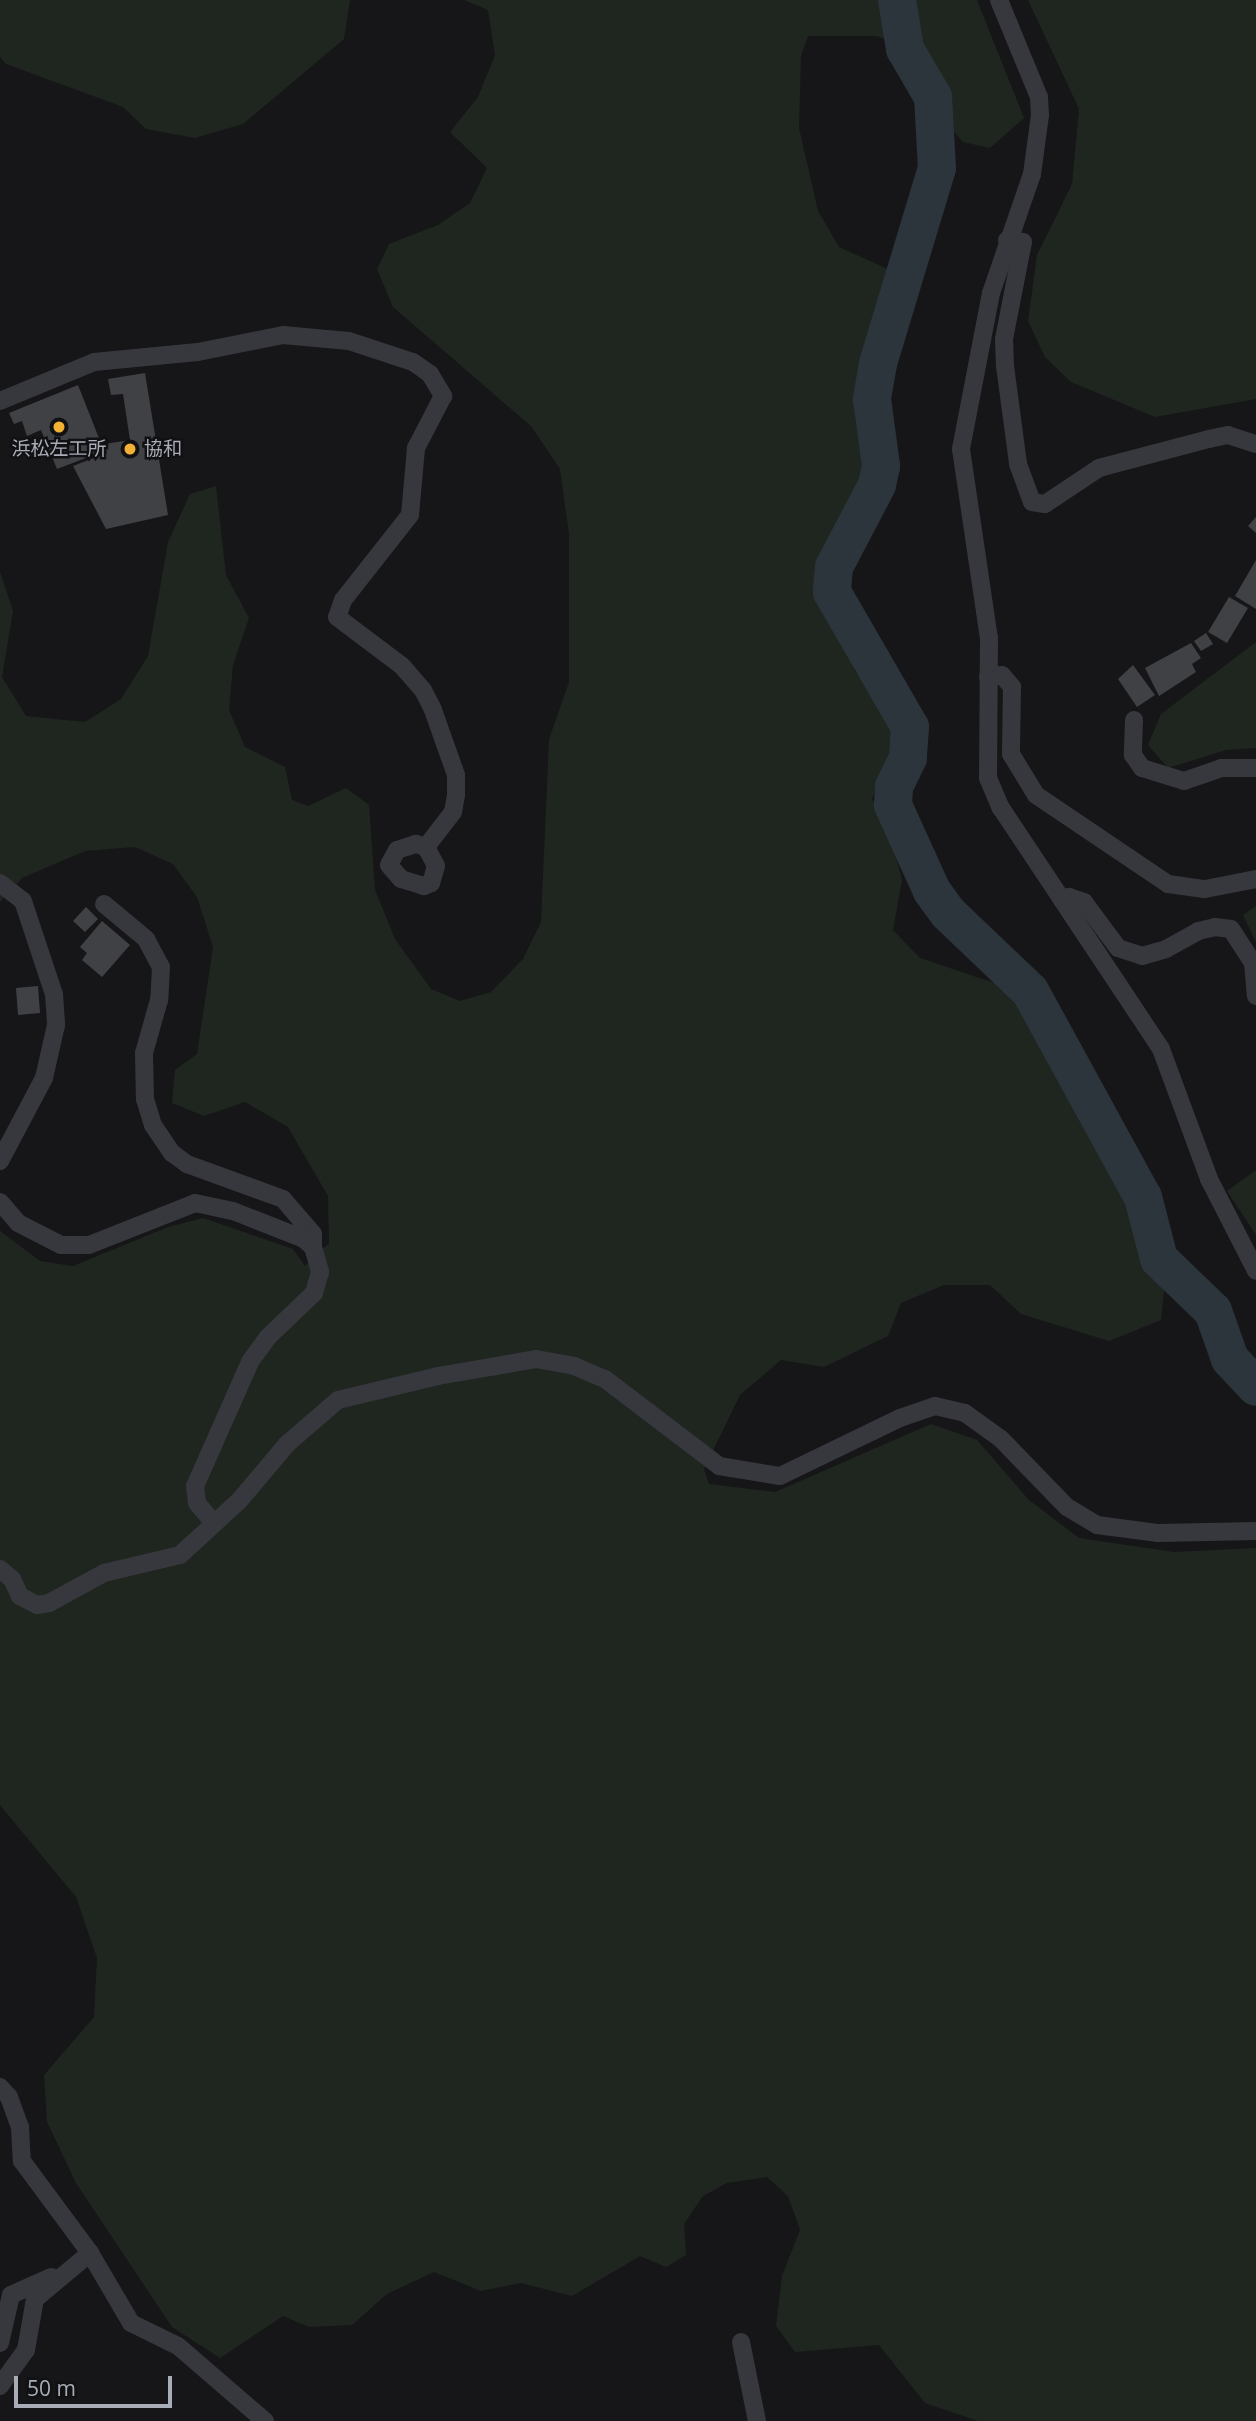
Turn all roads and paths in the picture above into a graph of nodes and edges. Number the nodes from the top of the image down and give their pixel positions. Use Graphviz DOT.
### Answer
graph roads {
  1 [pos="999,0"];
  2 [pos="1007,240"];
  3 [pos="0,401"];
  4 [pos="1256,444"];
  5 [pos="988,677"];
  6 [pos="1134,720"];
  7 [pos="1256,768"];
  8 [pos="426,847"];
  9 [pos="1256,879"];
  10 [pos="0,883"];
  11 [pos="1062,900"];
  12 [pos="104,904"];
  13 [pos="1256,996"];
  14 [pos="0,1161"];
  15 [pos="0,1202"];
  16 [pos="313,1247"];
  17 [pos="1256,1271"];
  18 [pos="214,1523"];
  19 [pos="1256,1531"];
  20 [pos="0,1569"];
  21 [pos="0,2087"];
  22 [pos="90,2253"];
  23 [pos="66,2270"];
  24 [pos="741,2342"];
  25 [pos="0,2343"];
  26 [pos="0,2386"];
  27 [pos="265,2421"];
  28 [pos="757,2421"];
  1 -- 2 [label="street"];
  2 -- 4 [label="street"];
  2 -- 5 [label="street"];
  3 -- 8 [label="street"];
  5 -- 9 [label="street"];
  5 -- 11 [label="street"];
  6 -- 7 [label="street"];
  10 -- 14 [label="street"];
  11 -- 13 [label="street"];
  11 -- 17 [label="street"];
  12 -- 16 [label="street"];
  15 -- 16 [label="street"];
  16 -- 18 [label="street"];
  18 -- 19 [label="street"];
  18 -- 20 [label="street"];
  21 -- 22 [label="street"];
  22 -- 23 [label="street"];
  22 -- 27 [label="street"];
  23 -- 25 [label="street"];
  23 -- 26 [label="street"];
  24 -- 28 [label="street"];
}
